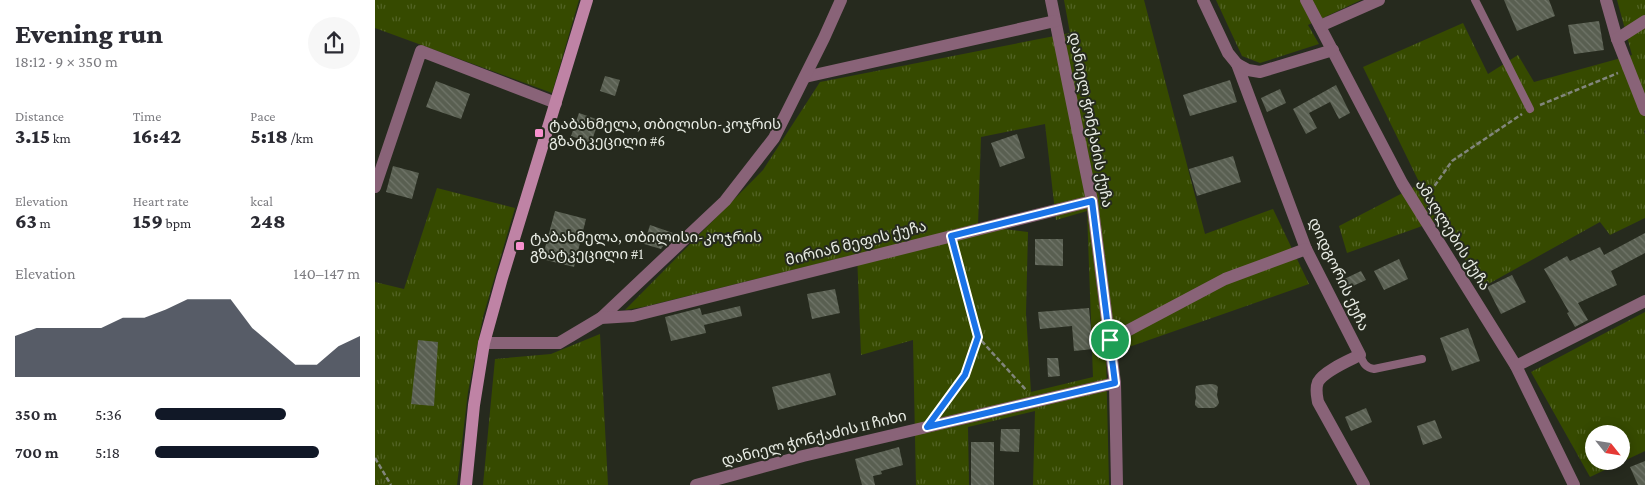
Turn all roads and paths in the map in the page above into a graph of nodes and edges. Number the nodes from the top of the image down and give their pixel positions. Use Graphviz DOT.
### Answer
graph roads {
  1 [pos="587,0"];
  2 [pos="841,0"];
  3 [pos="1051,0"];
  4 [pos="1203,0"];
  5 [pos="1306,0"];
  6 [pos="1379,0"];
  7 [pos="1475,0"];
  8 [pos="1606,0"];
  9 [pos="1055,21"];
  10 [pos="1645,21"];
  11 [pos="1320,26"];
  12 [pos="1617,39"];
  13 [pos="1333,50"];
  14 [pos="1237,64"];
  15 [pos="1629,69"];
  16 [pos="805,77"];
  17 [pos="556,102"];
  18 [pos="1530,109"];
  19 [pos="1645,110"];
  20 [pos="375,187"];
  21 [pos="1092,201"];
  22 [pos="1418,209"];
  23 [pos="951,236"];
  24 [pos="1306,248"];
  25 [pos="1645,301"];
  26 [pos="601,318"];
  27 [pos="978,337"];
  28 [pos="1110,340"];
  29 [pos="484,343"];
  30 [pos="1360,355"];
  31 [pos="1422,359"];
  32 [pos="1516,366"];
  33 [pos="1115,383"];
  34 [pos="1036,402"];
  35 [pos="927,427"];
  36 [pos="375,458"];
  37 [pos="391,485"];
  38 [pos="466,485"];
  39 [pos="696,485"];
  40 [pos="1117,485"];
  41 [pos="1364,485"];
  42 [pos="1574,485"];
  1 -- 17 [label="main road"];
  2 -- 16 [label="street"];
  3 -- 9 [label="street, დანიელ ჭონქაძის ქუჩა"];
  4 -- 14 [label="street, დიდგორის ქუჩა"];
  5 -- 11 [label="street, ამაღლების ქუჩა"];
  6 -- 11 [label="street"];
  7 -- 18 [label="lane"];
  8 -- 12 [label="street"];
  9 -- 16 [label="street"];
  9 -- 21 [label="street, დანიელ ჭონქაძის ქუჩა"];
  10 -- 12 [label="street"];
  11 -- 13 [label="street, ამაღლების ქუჩა"];
  12 -- 15 [label="street"];
  13 -- 14 [label="street"];
  13 -- 22 [label="street, ამაღლების ქუჩა"];
  14 -- 24 [label="street, დიდგორის ქუჩა"];
  15 -- 18 [label="path"];
  15 -- 19 [label="street"];
  16 -- 26 [label="street"];
  17 -- 20 [label="street"];
  17 -- 29 [label="main road"];
  18 -- 22 [label="path"];
  21 -- 23 [label="street, მირიან მეფის ქუჩა"];
  21 -- 28 [label="street, დანიელ ჭონქაძის ქუჩა"];
  22 -- 32 [label="street, ამაღლების ქუჩა"];
  23 -- 26 [label="street, მირიან მეფის ქუჩა"];
  23 -- 27 [label="path"];
  24 -- 28 [label="street"];
  24 -- 30 [label="street, დიდგორის ქუჩა"];
  25 -- 32 [label="street"];
  26 -- 29 [label="street, მირიან მეფის ქუჩა"];
  27 -- 34 [label="path"];
  27 -- 35 [label="path"];
  28 -- 33 [label="street, დანიელ ჭონქაძის ქუჩა"];
  29 -- 38 [label="main road"];
  30 -- 31 [label="lane"];
  30 -- 41 [label="street, დიდგორის ქუჩა"];
  32 -- 42 [label="street, ამაღლების ქუჩა"];
  33 -- 34 [label="street, დანიელ ჭონქაძის II ჩიხი"];
  33 -- 40 [label="street, დანიელ ჭონქაძის ქუჩა"];
  34 -- 35 [label="street, დანიელ ჭონქაძის II ჩიხი"];
  35 -- 39 [label="street, დანიელ ჭონქაძის II ჩიხი"];
  36 -- 37 [label="path"];
}
